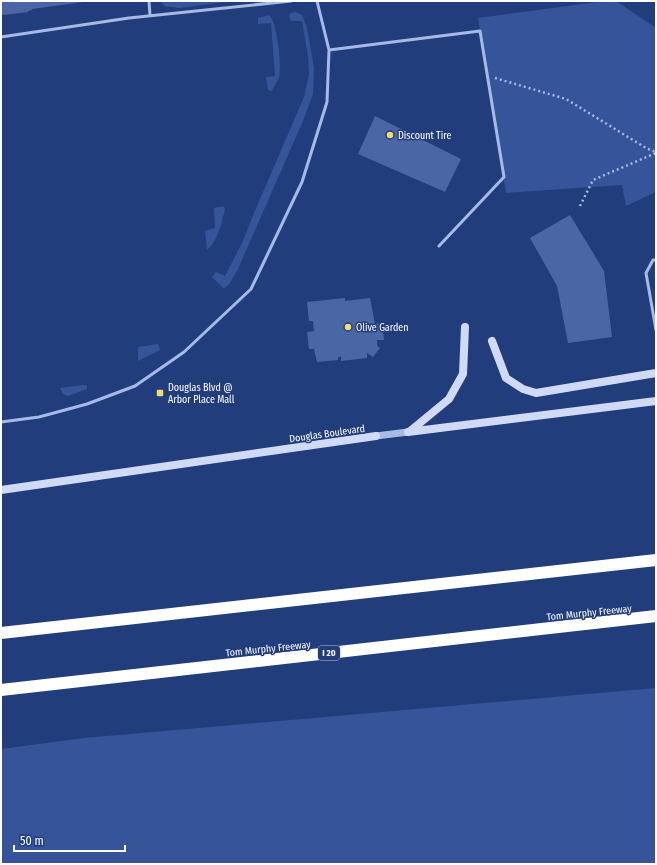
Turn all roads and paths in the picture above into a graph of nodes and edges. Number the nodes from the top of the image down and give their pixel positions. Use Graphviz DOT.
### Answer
graph roads {
  1 [pos="149,1"];
  2 [pos="291,1"];
  3 [pos="317,1"];
  4 [pos="150,16"];
  5 [pos="1,37"];
  6 [pos="329,50"];
  7 [pos="487,76"];
  8 [pos="656,152"];
  9 [pos="580,206"];
  10 [pos="439,246"];
  11 [pos="656,260"];
  12 [pos="465,327"];
  13 [pos="656,330"];
  14 [pos="492,341"];
  15 [pos="656,373"];
  16 [pos="656,401"];
  17 [pos="1,422"];
  18 [pos="408,432"];
  19 [pos="376,436"];
  20 [pos="1,490"];
  21 [pos="656,560"];
  22 [pos="656,616"];
  23 [pos="1,633"];
  24 [pos="1,690"];
  1 -- 4 [label="lane"];
  2 -- 4 [label="lane"];
  3 -- 6 [label="lane"];
  4 -- 5 [label="lane"];
  6 -- 7 [label="lane"];
  6 -- 17 [label="lane"];
  7 -- 8 [label="path"];
  7 -- 10 [label="lane"];
  8 -- 9 [label="path"];
  11 -- 13 [label="lane"];
  12 -- 18 [label="main road"];
  14 -- 15 [label="main road"];
  16 -- 18 [label="main road, Douglas Boulevard"];
  18 -- 19 [label="street, Douglas Boulevard"];
  19 -- 20 [label="main road, Douglas Boulevard"];
  21 -- 23 [label="highway"];
  22 -- 24 [label="highway, Tom Murphy Freeway / I 20"];
}
